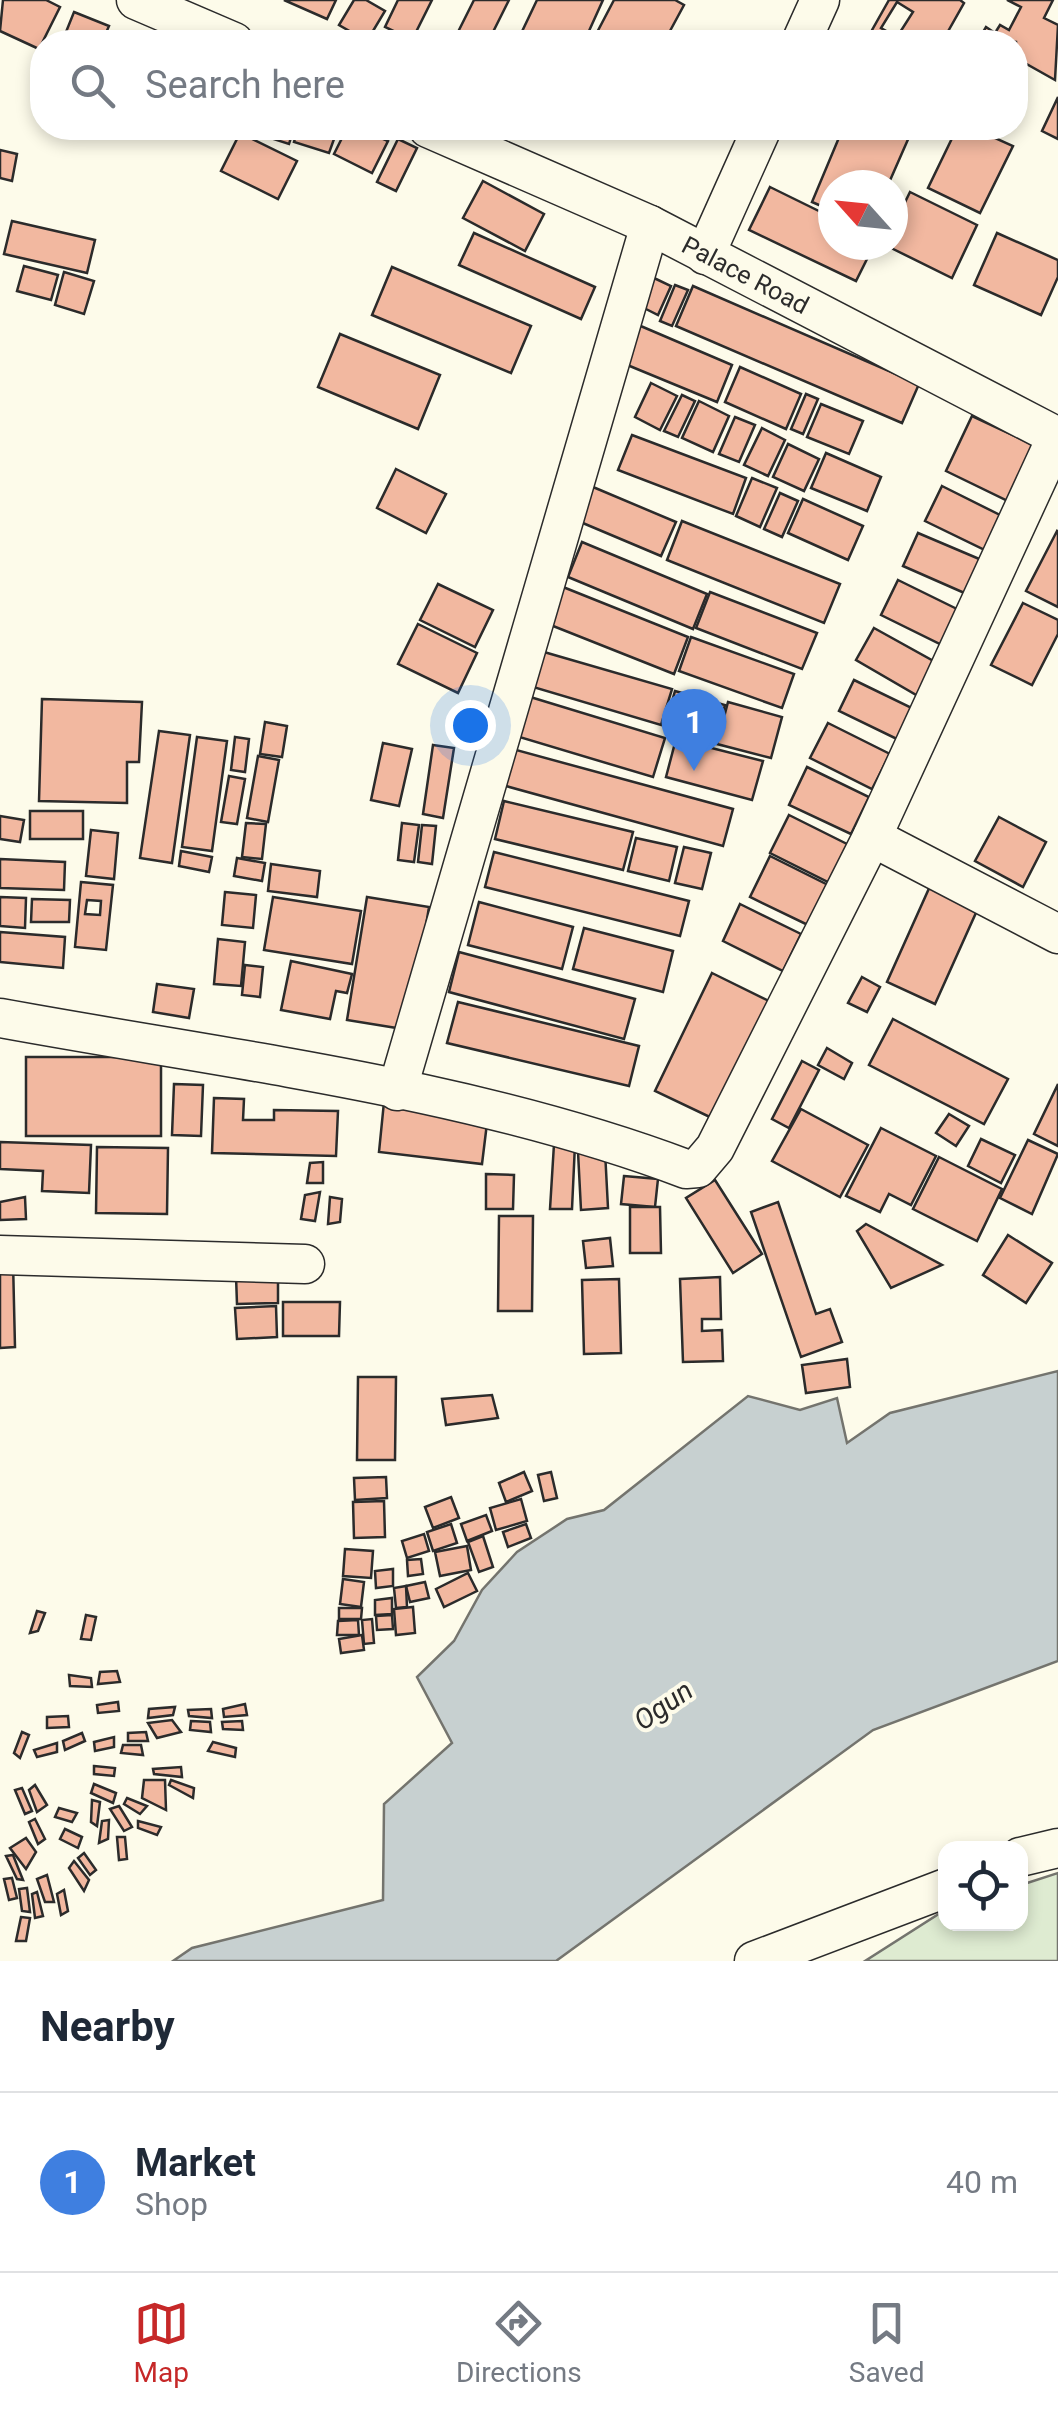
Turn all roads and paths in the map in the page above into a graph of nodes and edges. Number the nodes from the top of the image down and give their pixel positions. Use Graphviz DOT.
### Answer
graph roads {
  1 [pos="136,0"];
  2 [pos="820,0"];
  3 [pos="206,30"];
  4 [pos="806,30"];
  5 [pos="456,140"];
  6 [pos="757,140"];
  7 [pos="650,224"];
  8 [pos="705,255"];
  9 [pos="1058,437"];
  10 [pos="872,837"];
  11 [pos="1058,934"];
  12 [pos="0,1018"];
  13 [pos="397,1091"];
  14 [pos="0,1255"];
  15 [pos="306,1264"];
  16 [pos="1058,1848"];
  17 [pos="1028,1855"];
  18 [pos="938,1891"];
  19 [pos="754,1961"];
  1 -- 3 [label="street"];
  2 -- 4 [label="street"];
  5 -- 7 [label="street, Palace Road"];
  6 -- 8 [label="street"];
  7 -- 8 [label="street, Palace Road"];
  7 -- 13 [label="street"];
  8 -- 9 [label="street, Palace Road"];
  9 -- 10 [label="street"];
  10 -- 11 [label="street"];
  10 -- 13 [label="street"];
  12 -- 13 [label="street"];
  14 -- 15 [label="street"];
  16 -- 17 [label="street"];
  18 -- 19 [label="street"];
}
